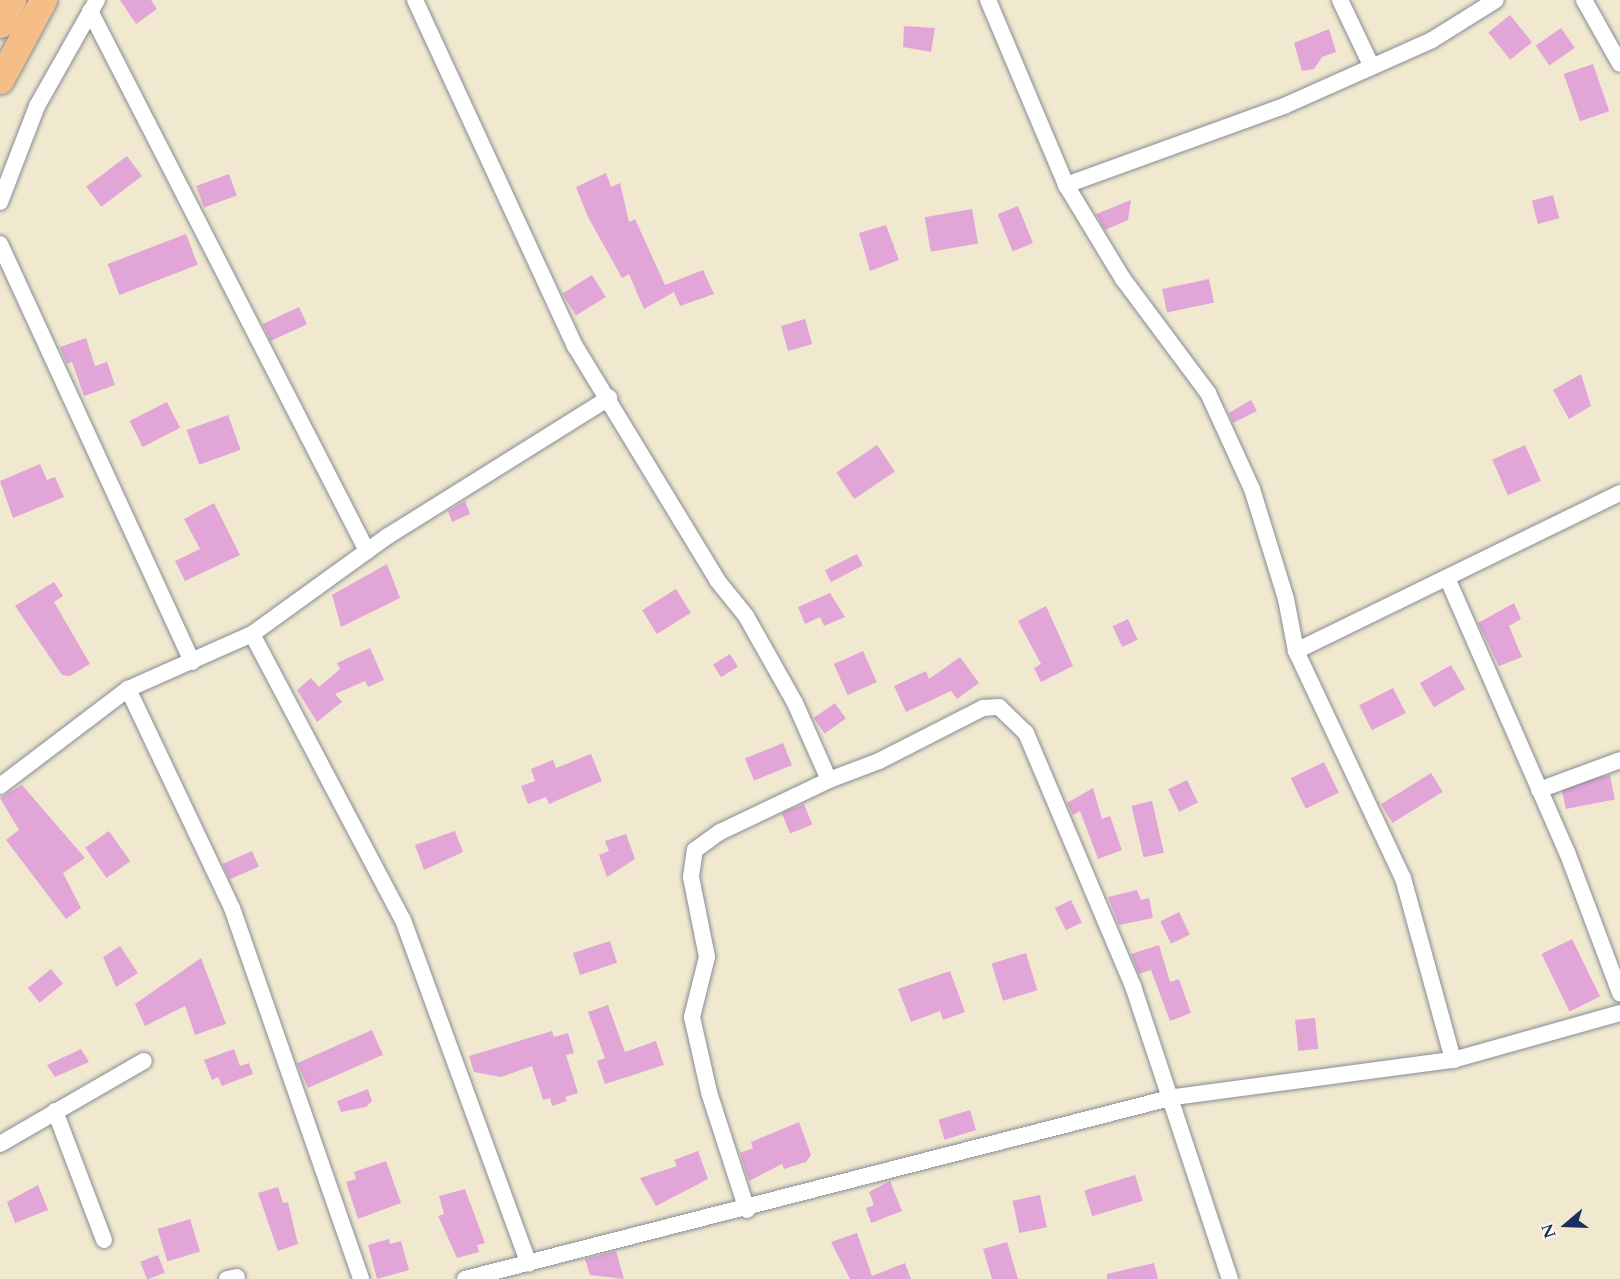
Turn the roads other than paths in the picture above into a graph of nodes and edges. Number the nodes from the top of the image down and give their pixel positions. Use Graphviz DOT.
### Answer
graph roads {
  1 [pos="12,0"];
  2 [pos="43,0"];
  3 [pos="415,0"];
  4 [pos="988,0"];
  5 [pos="1340,0"];
  6 [pos="1496,0"];
  7 [pos="1584,0"];
  8 [pos="94,5"];
  9 [pos="0,24"];
  10 [pos="1620,64"];
  11 [pos="1372,67"];
  12 [pos="0,80"];
  13 [pos="1066,185"];
  14 [pos="0,202"];
  15 [pos="0,244"];
  16 [pos="609,399"];
  17 [pos="1620,493"];
  18 [pos="367,550"];
  19 [pos="1448,580"];
  20 [pos="252,634"];
  21 [pos="1296,651"];
  22 [pos="192,662"];
  23 [pos="128,689"];
  24 [pos="1620,760"];
  25 [pos="829,780"];
  26 [pos="0,786"];
  27 [pos="1539,790"];
  28 [pos="1620,993"];
  29 [pos="1620,1013"];
  30 [pos="1453,1060"];
  31 [pos="144,1061"];
  32 [pos="1174,1097"];
  33 [pos="55,1112"];
  34 [pos="0,1144"];
  35 [pos="747,1210"];
  36 [pos="104,1240"];
  37 [pos="529,1264"];
  38 [pos="361,1279"];
  39 [pos="465,1279"];
  40 [pos="1230,1279"];
  1 -- 9 [label="main road"];
  2 -- 12 [label="main road"];
  3 -- 16 [label="street"];
  4 -- 13 [label="street"];
  5 -- 11 [label="street"];
  6 -- 11 [label="street"];
  7 -- 10 [label="street"];
  8 -- 14 [label="street"];
  8 -- 18 [label="street"];
  11 -- 13 [label="street"];
  13 -- 21 [label="street"];
  15 -- 22 [label="street"];
  16 -- 18 [label="street"];
  16 -- 25 [label="street"];
  17 -- 19 [label="street"];
  18 -- 20 [label="street"];
  19 -- 21 [label="street"];
  19 -- 27 [label="street"];
  20 -- 22 [label="street"];
  20 -- 37 [label="street"];
  21 -- 30 [label="street"];
  22 -- 23 [label="street"];
  23 -- 26 [label="street"];
  23 -- 38 [label="street"];
  24 -- 27 [label="street"];
  25 -- 32 [label="street"];
  25 -- 35 [label="street"];
  27 -- 28 [label="street"];
  29 -- 30 [label="street"];
  30 -- 32 [label="street"];
  31 -- 33 [label="street"];
  32 -- 35 [label="street"];
  32 -- 40 [label="street"];
  33 -- 34 [label="street"];
  33 -- 36 [label="street"];
  35 -- 37 [label="street"];
  37 -- 39 [label="street"];
}
